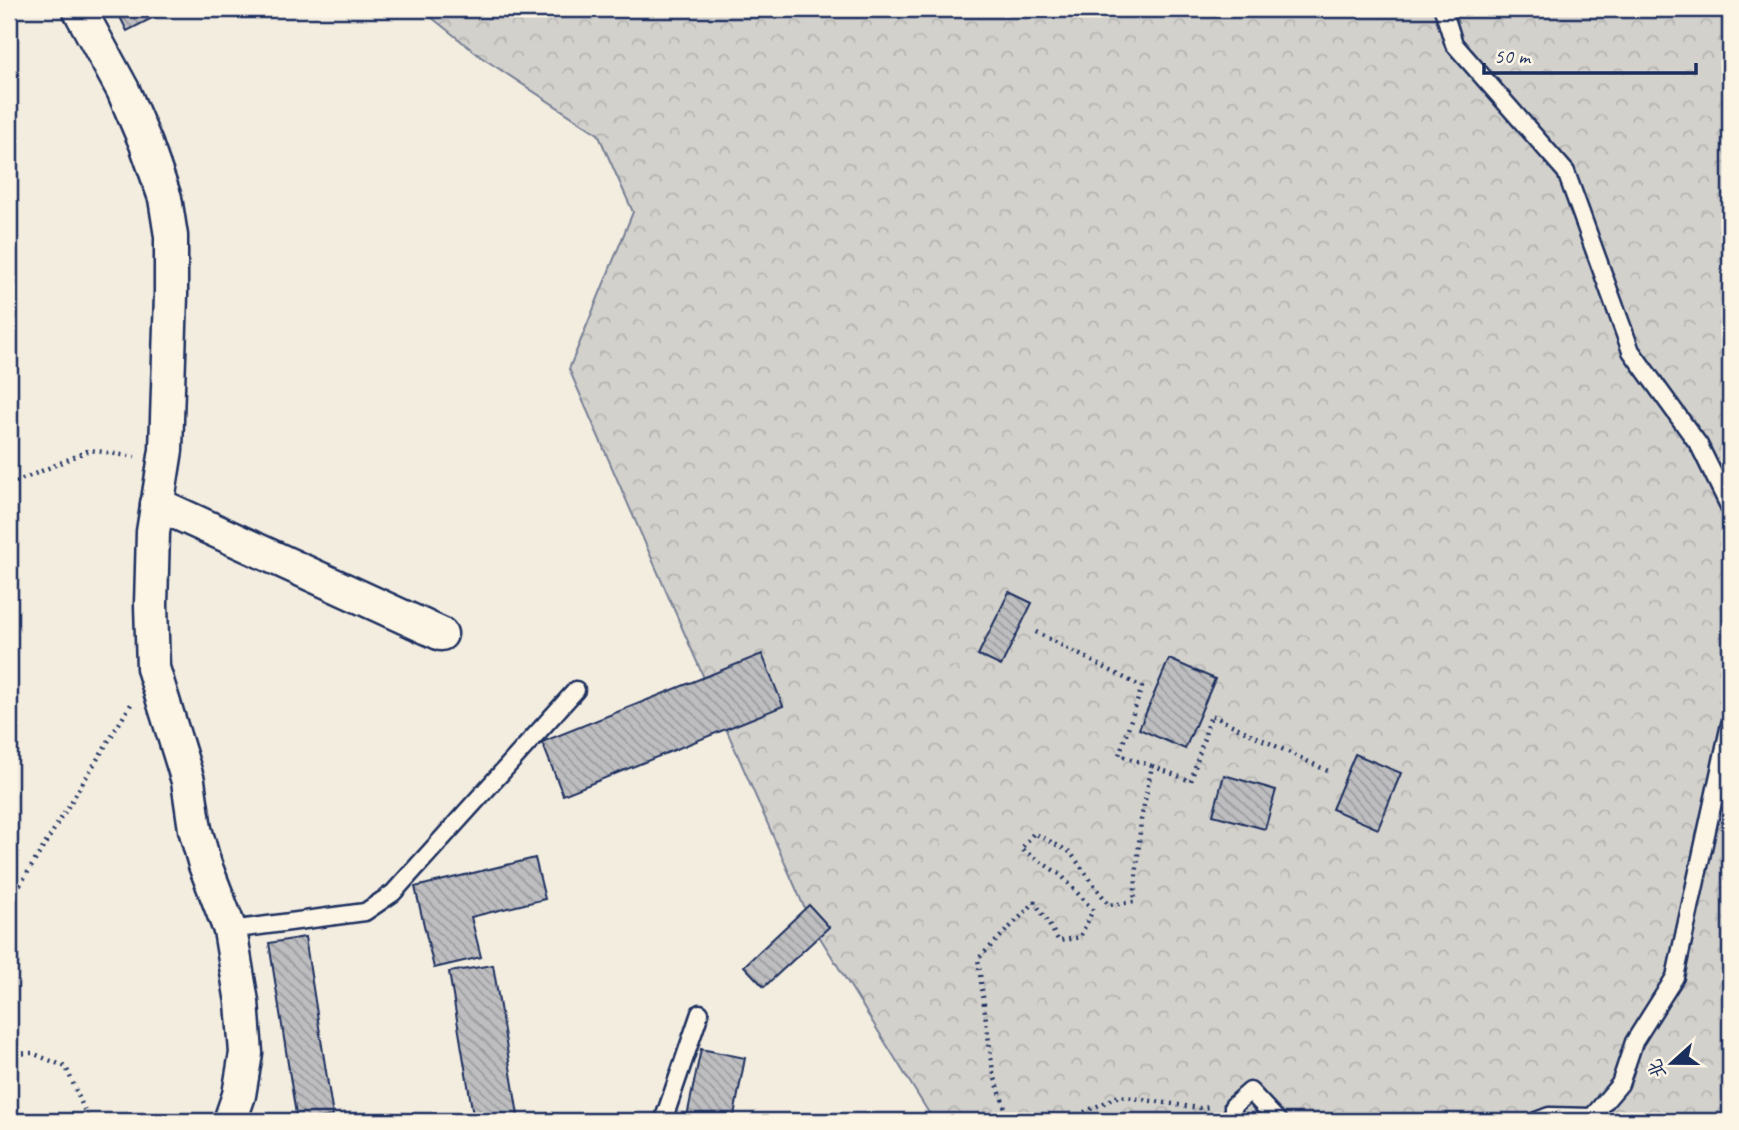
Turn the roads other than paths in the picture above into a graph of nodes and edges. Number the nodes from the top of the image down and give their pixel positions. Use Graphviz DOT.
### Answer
graph roads {
  1 [pos="79,9"];
  2 [pos="1443,9"];
  3 [pos="157,504"];
  4 [pos="1730,508"];
  5 [pos="441,634"];
  6 [pos="576,690"];
  7 [pos="1730,724"];
  8 [pos="230,930"];
  9 [pos="701,1013"];
  10 [pos="1233,1114"];
  11 [pos="230,1121"];
  12 [pos="663,1121"];
  13 [pos="1278,1121"];
  14 [pos="1536,1121"];
  1 -- 3 [label="street"];
  2 -- 4 [label="lane"];
  3 -- 5 [label="street"];
  3 -- 8 [label="street"];
  6 -- 8 [label="lane"];
  7 -- 14 [label="lane"];
  8 -- 11 [label="street"];
  9 -- 12 [label="lane"];
  10 -- 13 [label="lane"];
}
